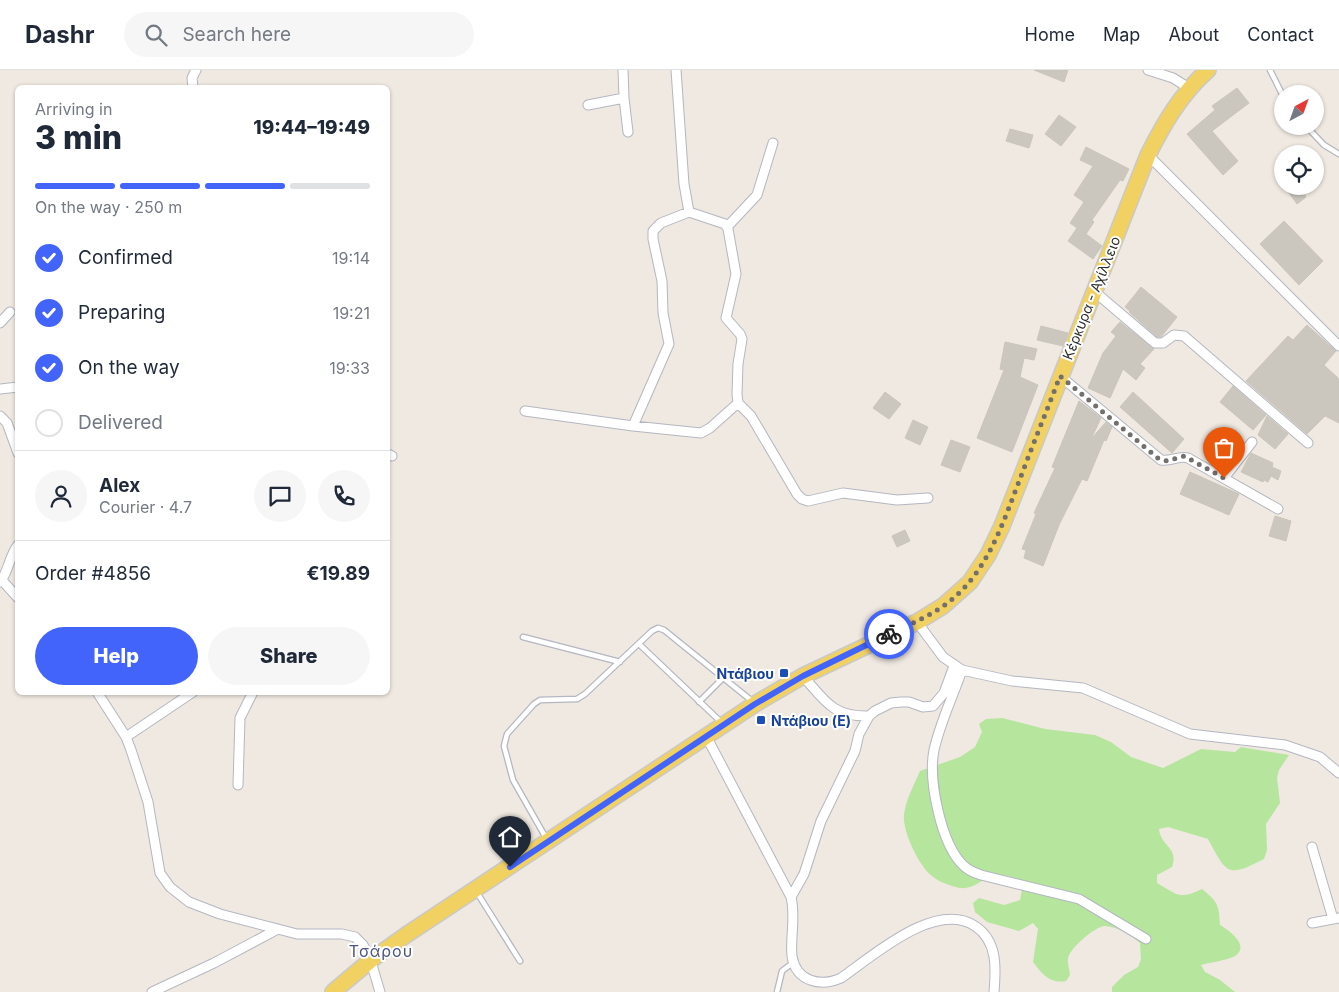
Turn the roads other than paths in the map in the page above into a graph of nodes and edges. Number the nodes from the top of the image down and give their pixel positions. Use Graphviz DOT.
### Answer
graph roads {
  1 [pos="196,70"];
  2 [pos="623,70"];
  3 [pos="676,70"];
  4 [pos="1148,70"];
  5 [pos="1208,70"];
  6 [pos="1270,70"];
  7 [pos="193,85"];
  8 [pos="1278,85"];
  9 [pos="1189,88"];
  10 [pos="624,98"];
  11 [pos="588,105"];
  12 [pos="628,132"];
  13 [pos="1315,135"];
  14 [pos="773,143"];
  15 [pos="1339,154"];
  16 [pos="1148,155"];
  17 [pos="689,212"];
  18 [pos="727,227"];
  19 [pos="1095,292"];
  20 [pos="10,312"];
  21 [pos="0,323"];
  22 [pos="1339,346"];
  23 [pos="1060,376"];
  24 [pos="15,387"];
  25 [pos="0,389"];
  26 [pos="738,403"];
  27 [pos="525,412"];
  28 [pos="0,416"];
  29 [pos="633,426"];
  30 [pos="1252,442"];
  31 [pos="1308,443"];
  32 [pos="15,445"];
  33 [pos="1224,478"];
  34 [pos="928,498"];
  35 [pos="1278,509"];
  36 [pos="15,549"];
  37 [pos="0,580"];
  38 [pos="15,595"];
  39 [pos="917,622"];
  40 [pos="523,638"];
  41 [pos="639,644"];
  42 [pos="620,662"];
  43 [pos="958,668"];
  44 [pos="803,676"];
  45 [pos="723,678"];
  46 [pos="99,695"];
  47 [pos="189,695"];
  48 [pos="252,695"];
  49 [pos="699,702"];
  50 [pos="755,704"];
  51 [pos="869,716"];
  52 [pos="723,725"];
  53 [pos="706,736"];
  54 [pos="126,737"];
  55 [pos="1339,773"];
  56 [pos="238,785"];
  57 [pos="549,842"];
  58 [pos="1312,847"];
  59 [pos="476,890"];
  60 [pos="791,898"];
  61 [pos="1336,919"];
  62 [pos="1312,923"];
  63 [pos="278,929"];
  64 [pos="1146,939"];
  65 [pos="371,960"];
  66 [pos="520,961"];
  67 [pos="794,962"];
  68 [pos="152,992"];
  69 [pos="333,992"];
  70 [pos="380,992"];
  71 [pos="777,992"];
  72 [pos="994,992"];
  1 -- 7 [label="street"];
  2 -- 10 [label="street"];
  3 -- 17 [label="street"];
  4 -- 9 [label="street"];
  5 -- 9 [label="main road, Κέρκυρα - Αχίλλειο"];
  6 -- 8 [label="lane"];
  9 -- 16 [label="main road, Κέρκυρα - Αχίλλειο"];
  10 -- 11 [label="street"];
  10 -- 12 [label="street"];
  13 -- 15 [label="lane"];
  14 -- 18 [label="street"];
  16 -- 19 [label="main road, Κέρκυρα - Αχίλλειο"];
  16 -- 22 [label="street"];
  17 -- 18 [label="street"];
  17 -- 29 [label="street"];
  18 -- 26 [label="street"];
  19 -- 23 [label="main road, Κέρκυρα - Αχίλλειο"];
  19 -- 31 [label="street"];
  20 -- 21 [label="street"];
  23 -- 33 [label="street"];
  23 -- 39 [label="main road, Κέρκυρα - Αχίλλειο"];
  24 -- 25 [label="street"];
  26 -- 29 [label="street"];
  26 -- 34 [label="street"];
  27 -- 29 [label="street"];
  28 -- 32 [label="street"];
  30 -- 33 [label="street"];
  33 -- 35 [label="street"];
  36 -- 37 [label="street"];
  37 -- 38 [label="street"];
  39 -- 43 [label="street"];
  39 -- 44 [label="main road, Κέρκυρα - Αχίλλειο"];
  40 -- 42 [label="lane"];
  41 -- 42 [label="lane"];
  41 -- 45 [label="lane"];
  41 -- 49 [label="lane"];
  42 -- 57 [label="lane"];
  43 -- 51 [label="street"];
  43 -- 55 [label="street"];
  43 -- 64 [label="street"];
  44 -- 50 [label="main road, Κέρκυρα - Αχίλλειο"];
  44 -- 51 [label="street"];
  45 -- 49 [label="lane"];
  45 -- 50 [label="lane"];
  46 -- 54 [label="street"];
  47 -- 54 [label="street"];
  48 -- 56 [label="street"];
  49 -- 52 [label="lane"];
  50 -- 52 [label="main road, Κέρκυρα - Αχίλλειο"];
  51 -- 60 [label="street"];
  52 -- 53 [label="main road, Κέρκυρα - Αχίλλειο"];
  53 -- 57 [label="main road, Κέρκυρα - Αχίλλειο"];
  53 -- 60 [label="street"];
  54 -- 63 [label="street"];
  57 -- 59 [label="main road, Κέρκυρα - Αχίλλειο"];
  58 -- 61 [label="street"];
  59 -- 65 [label="main road, Κέρκυρα - Αχίλλειο"];
  59 -- 66 [label="lane"];
  60 -- 67 [label="street"];
  61 -- 62 [label="street"];
  63 -- 65 [label="street"];
  63 -- 68 [label="street"];
  65 -- 69 [label="main road, Κέρκυρα - Αχίλλειο"];
  65 -- 70 [label="street"];
  67 -- 71 [label="lane"];
  67 -- 72 [label="street"];
}
